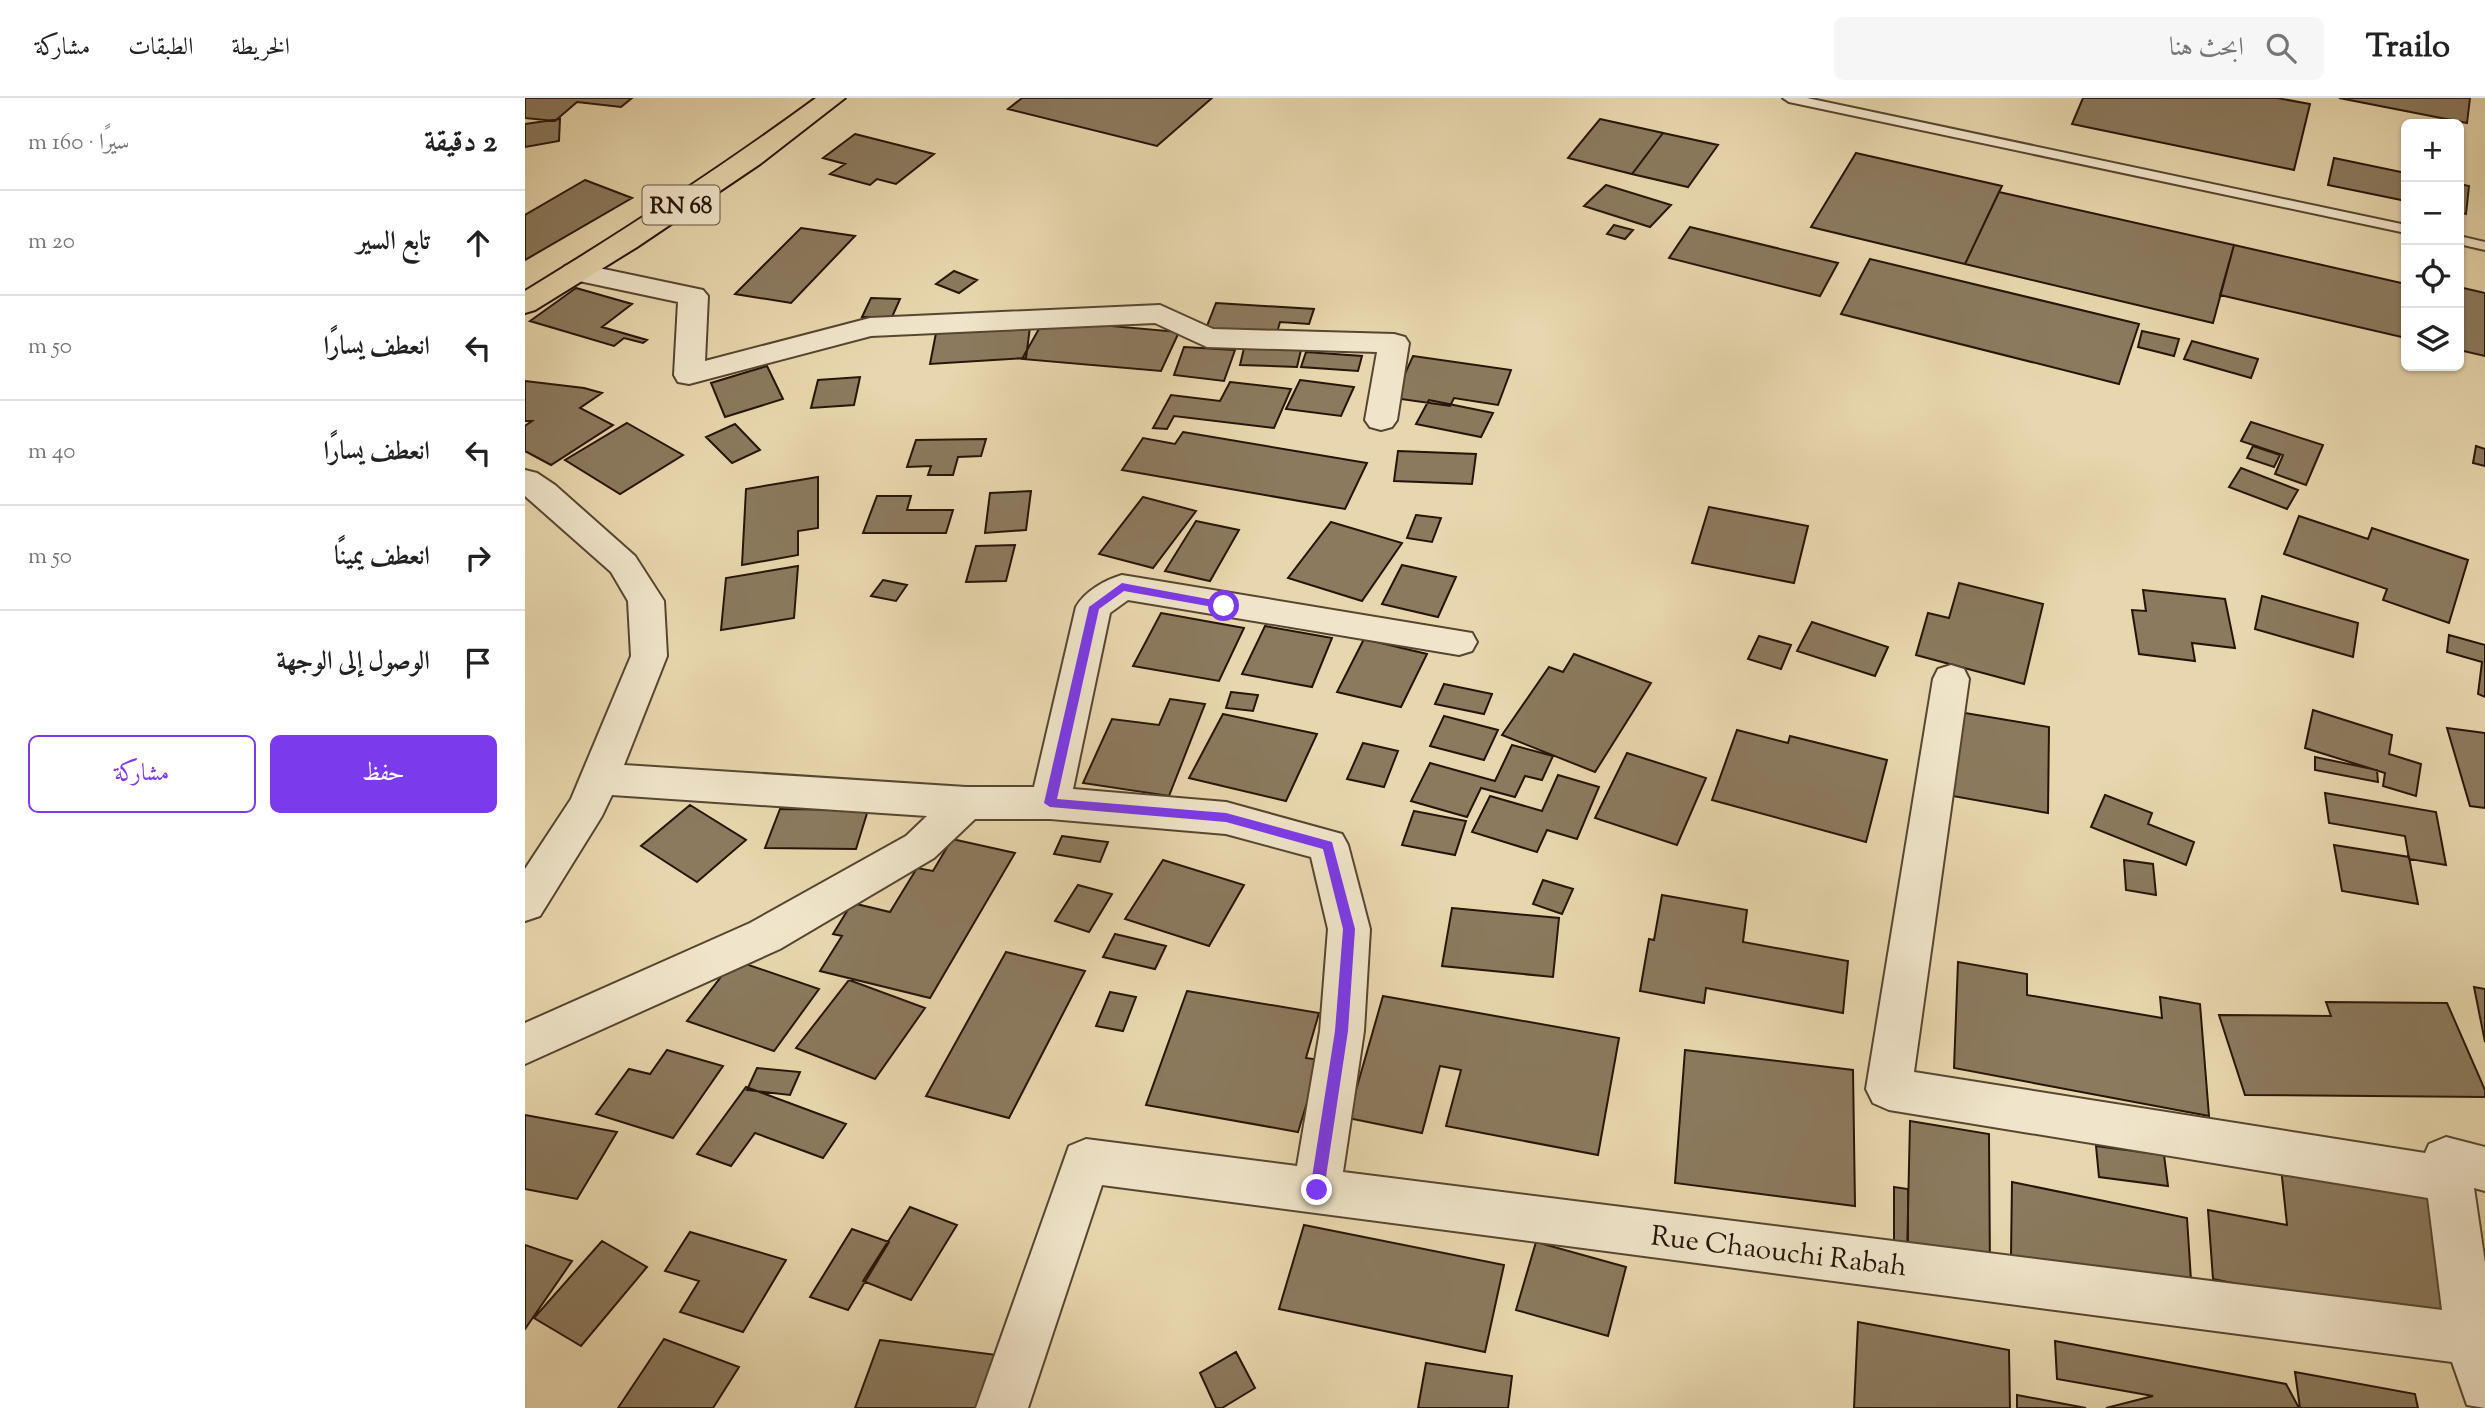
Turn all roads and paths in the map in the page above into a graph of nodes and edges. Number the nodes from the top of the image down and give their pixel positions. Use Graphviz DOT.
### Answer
graph roads {
  1 [pos="832,98"];
  2 [pos="1789,98"];
  3 [pos="2401,228"];
  4 [pos="2464,241"];
  5 [pos="2485,246"];
  6 [pos="575,272"];
  7 [pos="525,304"];
  8 [pos="1381,420"];
  9 [pos="525,481"];
  10 [pos="1459,642"];
  11 [pos="1951,679"];
  12 [pos="599,779"];
  13 [pos="966,803"];
  14 [pos="1050,803"];
  15 [pos="525,904"];
  16 [pos="525,1044"];
  17 [pos="2467,1174"];
  18 [pos="1317,1190"];
  19 [pos="2471,1339"];
  20 [pos="2485,1387"];
  21 [pos="1002,1408"];
  1 -- 6 [label="main road, RN 68"];
  2 -- 3 [label="lane"];
  4 -- 5 [label="lane"];
  6 -- 7 [label="main road, RN 68"];
  6 -- 8 [label="street"];
  9 -- 12 [label="street"];
  10 -- 14 [label="street"];
  11 -- 17 [label="street"];
  12 -- 13 [label="street"];
  12 -- 15 [label="street"];
  13 -- 14 [label="street"];
  13 -- 16 [label="street"];
  14 -- 18 [label="street"];
  17 -- 19 [label="street"];
  18 -- 19 [label="street, Rue Chaouchi Rabah"];
  18 -- 21 [label="street, Rue Chaouchi Rabah"];
  19 -- 20 [label="street"];
}
